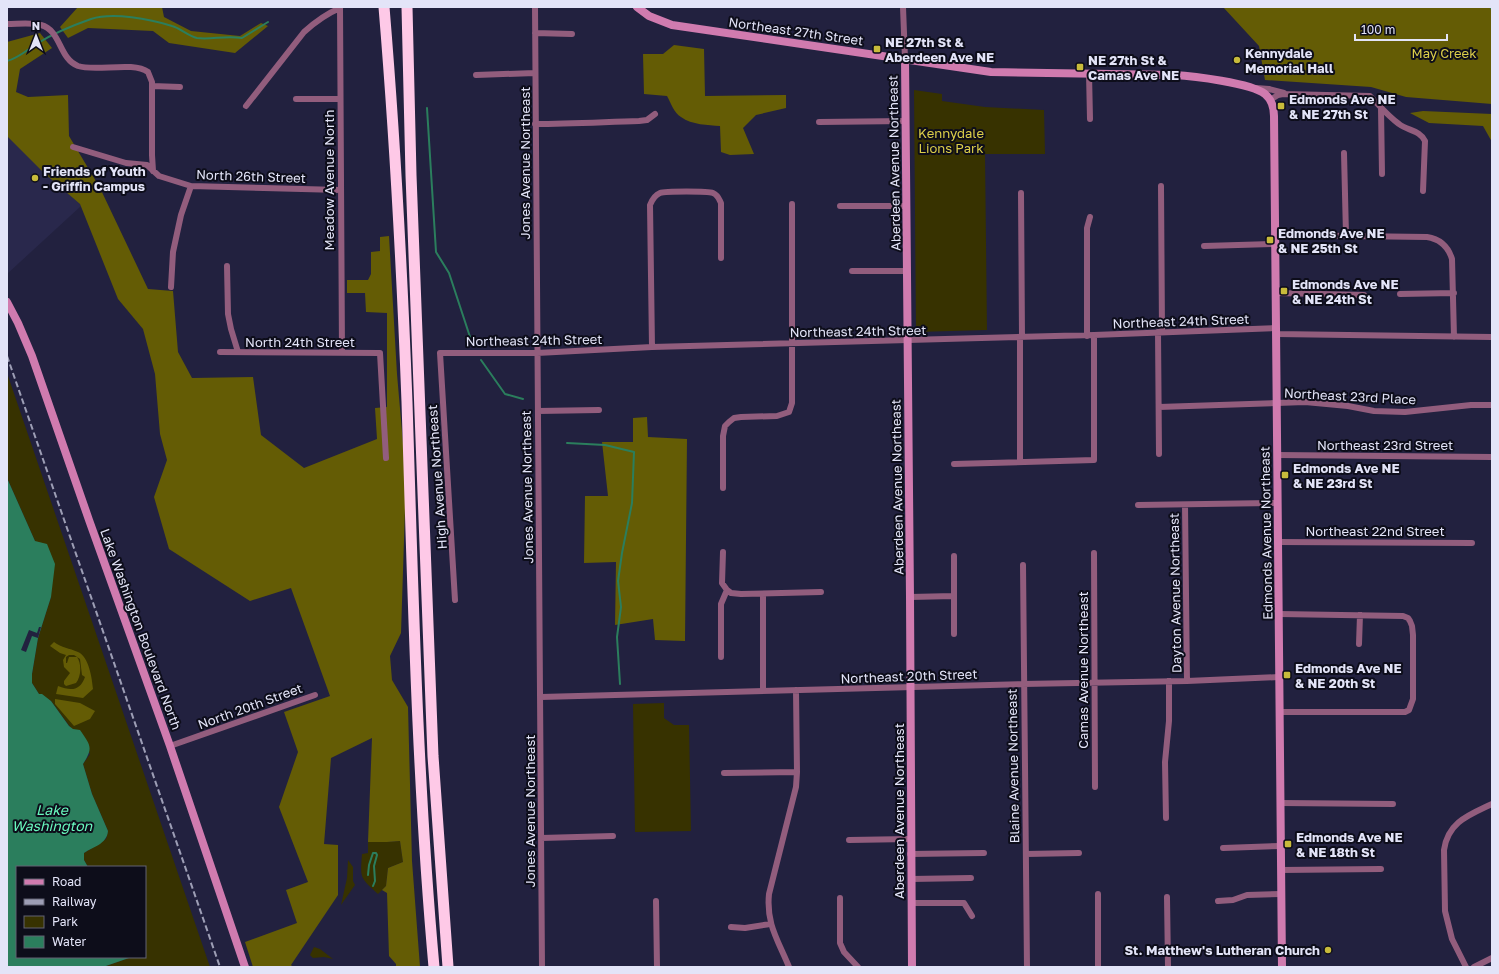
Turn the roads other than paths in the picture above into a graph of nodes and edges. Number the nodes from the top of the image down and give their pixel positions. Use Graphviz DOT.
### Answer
graph roads {
  1 [pos="340,7"];
  2 [pos="384,7"];
  3 [pos="390,7"];
  4 [pos="407,7"];
  5 [pos="414,7"];
  6 [pos="535,7"];
  7 [pos="637,7"];
  8 [pos="903,7"];
  9 [pos="7,24"];
  10 [pos="535,33"];
  11 [pos="572,34"];
  12 [pos="905,59"];
  13 [pos="535,73"];
  14 [pos="1089,73"];
  15 [pos="476,75"];
  16 [pos="152,86"];
  17 [pos="180,87"];
  18 [pos="1252,88"];
  19 [pos="1288,94"];
  20 [pos="296,99"];
  21 [pos="340,99"];
  22 [pos="1270,100"];
  23 [pos="246,106"];
  24 [pos="1381,108"];
  25 [pos="655,114"];
  26 [pos="1090,119"];
  27 [pos="906,121"];
  28 [pos="819,122"];
  29 [pos="535,124"];
  30 [pos="394,132"];
  31 [pos="73,147"];
  32 [pos="1344,153"];
  33 [pos="154,171"];
  34 [pos="411,174"];
  35 [pos="1382,174"];
  36 [pos="191,186"];
  37 [pos="1161,186"];
  38 [pos="340,190"];
  39 [pos="1423,191"];
  40 [pos="1021,193"];
  41 [pos="792,204"];
  42 [pos="840,206"];
  43 [pos="906,206"];
  44 [pos="1090,216"];
  45 [pos="1275,235"];
  46 [pos="1346,235"];
  47 [pos="1276,244"];
  48 [pos="1204,246"];
  49 [pos="721,258"];
  50 [pos="227,266"];
  51 [pos="852,271"];
  52 [pos="907,271"];
  53 [pos="171,287"];
  54 [pos="1276,293"];
  55 [pos="1454,293"];
  56 [pos="1400,294"];
  57 [pos="1364,295"];
  58 [pos="7,302"];
  59 [pos="1276,331"];
  60 [pos="1160,332"];
  61 [pos="1090,336"];
  62 [pos="1021,337"];
  63 [pos="1454,337"];
  64 [pos="1492,337"];
  65 [pos="908,341"];
  66 [pos="793,343"];
  67 [pos="652,348"];
  68 [pos="220,352"];
  69 [pos="238,352"];
  70 [pos="342,353"];
  71 [pos="440,353"];
  72 [pos="537,353"];
  73 [pos="1276,403"];
  74 [pos="1492,405"];
  75 [pos="1159,407"];
  76 [pos="599,410"];
  77 [pos="538,411"];
  78 [pos="1159,454"];
  79 [pos="1277,455"];
  80 [pos="1492,457"];
  81 [pos="386,458"];
  82 [pos="1020,462"];
  83 [pos="954,464"];
  84 [pos="723,488"];
  85 [pos="1278,503"];
  86 [pos="1138,505"];
  87 [pos="1186,505"];
  88 [pos="1278,542"];
  89 [pos="1472,543"];
  90 [pos="723,552"];
  91 [pos="1094,553"];
  92 [pos="954,556"];
  93 [pos="1023,565"];
  94 [pos="727,590"];
  95 [pos="821,592"];
  96 [pos="762,594"];
  97 [pos="954,596"];
  98 [pos="910,597"];
  99 [pos="456,600"];
  100 [pos="1279,614"];
  101 [pos="1360,615"];
  102 [pos="954,634"];
  103 [pos="1359,644"];
  104 [pos="721,657"];
  105 [pos="1279,677"];
  106 [pos="1169,681"];
  107 [pos="1187,681"];
  108 [pos="1094,682"];
  109 [pos="1023,684"];
  110 [pos="910,687"];
  111 [pos="796,690"];
  112 [pos="763,691"];
  113 [pos="315,695"];
  114 [pos="540,697"];
  115 [pos="1280,712"];
  116 [pos="170,746"];
  117 [pos="797,772"];
  118 [pos="724,773"];
  119 [pos="1095,787"];
  120 [pos="1280,803"];
  121 [pos="1393,804"];
  122 [pos="1492,804"];
  123 [pos="1166,818"];
  124 [pos="613,836"];
  125 [pos="541,838"];
  126 [pos="910,839"];
  127 [pos="849,840"];
  128 [pos="1280,846"];
  129 [pos="1223,848"];
  130 [pos="1079,853"];
  131 [pos="910,854"];
  132 [pos="984,854"];
  133 [pos="1026,854"];
  134 [pos="1281,870"];
  135 [pos="1381,870"];
  136 [pos="971,878"];
  137 [pos="911,879"];
  138 [pos="442,884"];
  139 [pos="1098,894"];
  140 [pos="1281,894"];
  141 [pos="1167,897"];
  142 [pos="840,898"];
  143 [pos="1218,900"];
  144 [pos="656,901"];
  145 [pos="911,903"];
  146 [pos="972,916"];
  147 [pos="770,924"];
  148 [pos="731,926"];
  149 [pos="1492,958"];
  150 [pos="245,967"];
  151 [pos="433,967"];
  152 [pos="448,967"];
  153 [pos="454,967"];
  154 [pos="542,967"];
  155 [pos="657,967"];
  156 [pos="789,967"];
  157 [pos="858,967"];
  158 [pos="912,967"];
  159 [pos="1027,967"];
  160 [pos="1098,967"];
  161 [pos="1168,967"];
  162 [pos="1282,967"];
  163 [pos="1466,967"];
  164 [pos="1474,967"];
  1 -- 21 [label="street, Meadow Avenue North"];
  1 -- 23 [label="street"];
  2 -- 30 [label="highway"];
  3 -- 30 [label="highway"];
  4 -- 34 [label="highway"];
  5 -- 34 [label="highway"];
  6 -- 10 [label="street, Jones Avenue Northeast"];
  7 -- 12 [label="street, Northeast 27th Street"];
  8 -- 12 [label="street, Aberdeen Avenue Northeast"];
  9 -- 16 [label="street"];
  10 -- 11 [label="street"];
  10 -- 13 [label="street, Jones Avenue Northeast"];
  12 -- 14 [label="street, Northeast 27th Street"];
  12 -- 27 [label="street, Aberdeen Avenue Northeast"];
  13 -- 15 [label="street"];
  13 -- 29 [label="street, Jones Avenue Northeast"];
  14 -- 18 [label="street, Northeast 27th Street"];
  14 -- 26 [label="street"];
  16 -- 17 [label="street"];
  16 -- 33 [label="street"];
  18 -- 19 [label="street, Northeast 27th Street"];
  18 -- 22 [label="street, Northeast 27th Street"];
  19 -- 22 [label="street, Northeast 27th Street"];
  19 -- 24 [label="street, Northeast 27th Street"];
  20 -- 21 [label="street"];
  21 -- 38 [label="street, Meadow Avenue North"];
  22 -- 45 [label="street, Edmonds Avenue Northeast"];
  24 -- 35 [label="street"];
  24 -- 39 [label="street, Northeast 27th Street"];
  25 -- 29 [label="street"];
  27 -- 28 [label="street"];
  27 -- 43 [label="street, Aberdeen Avenue Northeast"];
  29 -- 72 [label="street, Jones Avenue Northeast"];
  30 -- 151 [label="highway"];
  31 -- 33 [label="street, North 26th Street"];
  32 -- 46 [label="street"];
  33 -- 36 [label="street, North 26th Street"];
  34 -- 138 [label="highway"];
  36 -- 38 [label="street, North 26th Street"];
  36 -- 53 [label="street"];
  37 -- 60 [label="street"];
  38 -- 70 [label="street, Meadow Avenue North"];
  40 -- 62 [label="street"];
  41 -- 66 [label="street"];
  42 -- 43 [label="street"];
  43 -- 52 [label="street, Aberdeen Avenue Northeast"];
  44 -- 61 [label="street"];
  45 -- 46 [label="street"];
  45 -- 47 [label="street, Edmonds Avenue Northeast"];
  46 -- 55 [label="street"];
  47 -- 48 [label="street"];
  47 -- 54 [label="street, Edmonds Avenue Northeast"];
  49 -- 67 [label="street"];
  50 -- 69 [label="street"];
  51 -- 52 [label="street"];
  52 -- 65 [label="street, Aberdeen Avenue Northeast"];
  54 -- 57 [label="street"];
  54 -- 59 [label="street, Edmonds Avenue Northeast"];
  55 -- 56 [label="street"];
  55 -- 63 [label="street"];
  58 -- 116 [label="street, Lake Washington Boulevard North"];
  59 -- 60 [label="street, Northeast 24th Street"];
  59 -- 63 [label="street, Northeast 24th Street"];
  59 -- 73 [label="street, Edmonds Avenue Northeast"];
  60 -- 61 [label="street, Northeast 24th Street"];
  60 -- 75 [label="street"];
  61 -- 62 [label="street, Northeast 24th Street"];
  61 -- 82 [label="street"];
  62 -- 65 [label="street, Northeast 24th Street"];
  62 -- 82 [label="street"];
  63 -- 64 [label="street, Northeast 24th Street"];
  65 -- 66 [label="street, Northeast 24th Street"];
  65 -- 98 [label="street, Aberdeen Avenue Northeast"];
  66 -- 67 [label="street, Northeast 24th Street"];
  66 -- 84 [label="street"];
  67 -- 72 [label="street, Northeast 24th Street"];
  68 -- 69 [label="street, North 24th Street"];
  69 -- 70 [label="street, North 24th Street"];
  70 -- 81 [label="street, North 24th Street"];
  71 -- 72 [label="street, Northeast 24th Street"];
  71 -- 99 [label="street, High Avenue Northeast"];
  72 -- 77 [label="street, Jones Avenue Northeast"];
  73 -- 74 [label="street, Northeast 23rd Place"];
  73 -- 75 [label="street, Northeast 23rd Place"];
  73 -- 79 [label="street, Edmonds Avenue Northeast"];
  75 -- 78 [label="street"];
  76 -- 77 [label="street"];
  77 -- 114 [label="street, Jones Avenue Northeast"];
  79 -- 80 [label="street, Northeast 23rd Street"];
  79 -- 85 [label="street, Edmonds Avenue Northeast"];
  82 -- 83 [label="street"];
  85 -- 87 [label="street"];
  85 -- 88 [label="street, Edmonds Avenue Northeast"];
  86 -- 87 [label="street"];
  87 -- 107 [label="street, Dayton Avenue Northeast"];
  88 -- 89 [label="street, Northeast 22nd Street"];
  88 -- 100 [label="street, Edmonds Avenue Northeast"];
  90 -- 94 [label="street"];
  91 -- 108 [label="street, Camas Avenue Northeast"];
  92 -- 97 [label="street"];
  93 -- 109 [label="street, Blaine Avenue Northeast"];
  94 -- 96 [label="street"];
  94 -- 104 [label="street"];
  95 -- 96 [label="street"];
  96 -- 112 [label="street"];
  97 -- 98 [label="street"];
  97 -- 102 [label="street"];
  98 -- 110 [label="street, Aberdeen Avenue Northeast"];
  100 -- 101 [label="street"];
  100 -- 105 [label="street, Edmonds Avenue Northeast"];
  101 -- 103 [label="street"];
  101 -- 115 [label="street"];
  105 -- 107 [label="street, Northeast 20th Street"];
  105 -- 115 [label="street, Edmonds Avenue Northeast"];
  106 -- 107 [label="street, Northeast 20th Street"];
  106 -- 108 [label="street, Northeast 20th Street"];
  106 -- 123 [label="street, Dayton Avenue Northeast"];
  108 -- 109 [label="street, Northeast 20th Street"];
  108 -- 119 [label="street, Camas Avenue Northeast"];
  109 -- 110 [label="street, Northeast 20th Street"];
  109 -- 133 [label="street, Blaine Avenue Northeast"];
  110 -- 111 [label="street, Northeast 20th Street"];
  110 -- 126 [label="street, Aberdeen Avenue Northeast"];
  111 -- 112 [label="street, Northeast 20th Street"];
  111 -- 117 [label="street"];
  112 -- 114 [label="street, Northeast 20th Street"];
  113 -- 116 [label="street, North 20th Street"];
  114 -- 125 [label="street, Jones Avenue Northeast"];
  115 -- 120 [label="street, Edmonds Avenue Northeast"];
  116 -- 150 [label="street, Lake Washington Boulevard North"];
  117 -- 118 [label="street"];
  117 -- 147 [label="street"];
  120 -- 121 [label="street"];
  120 -- 128 [label="street, Edmonds Avenue Northeast"];
  122 -- 163 [label="street"];
  124 -- 125 [label="street"];
  125 -- 154 [label="street, Jones Avenue Northeast"];
  126 -- 127 [label="street"];
  126 -- 131 [label="street, Aberdeen Avenue Northeast"];
  128 -- 129 [label="street"];
  128 -- 134 [label="street, Edmonds Avenue Northeast"];
  130 -- 133 [label="street"];
  131 -- 132 [label="street"];
  131 -- 137 [label="street, Aberdeen Avenue Northeast"];
  133 -- 159 [label="street, Blaine Avenue Northeast"];
  134 -- 135 [label="street"];
  134 -- 140 [label="street, Edmonds Avenue Northeast"];
  136 -- 137 [label="street"];
  137 -- 145 [label="street, Aberdeen Avenue Northeast"];
  138 -- 152 [label="highway"];
  138 -- 153 [label="highway"];
  139 -- 160 [label="street"];
  140 -- 143 [label="street"];
  140 -- 162 [label="street, Edmonds Avenue Northeast"];
  141 -- 161 [label="street"];
  142 -- 157 [label="street"];
  144 -- 155 [label="street"];
  145 -- 146 [label="street"];
  145 -- 158 [label="street, Aberdeen Avenue Northeast"];
  147 -- 148 [label="street"];
  147 -- 156 [label="street"];
  149 -- 164 [label="street"];
}
